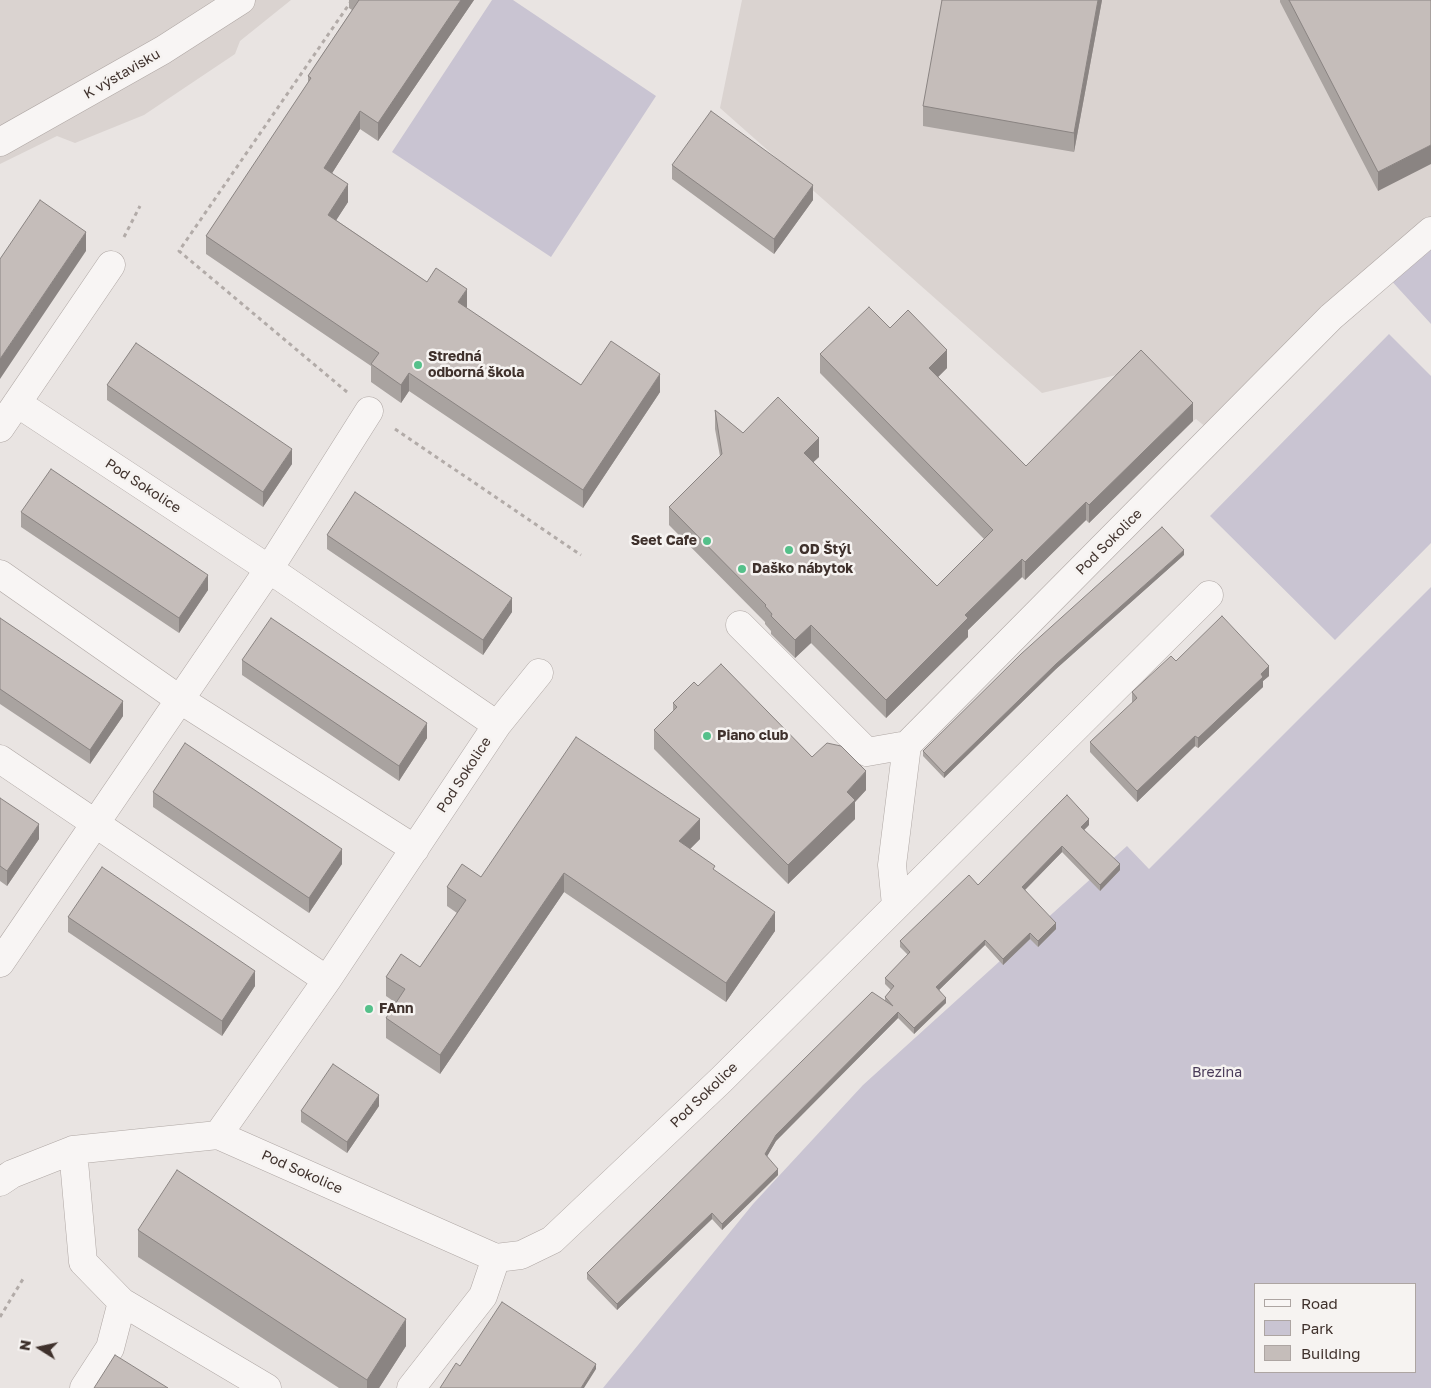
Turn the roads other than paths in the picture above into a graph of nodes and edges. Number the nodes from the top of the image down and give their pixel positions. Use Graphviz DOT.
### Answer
graph roads {
  1 [pos="241,0"];
  2 [pos="0,142"];
  3 [pos="1431,232"];
  4 [pos="111,265"];
  5 [pos="17,403"];
  6 [pos="369,411"];
  7 [pos="0,428"];
  8 [pos="269,569"];
  9 [pos="0,574"];
  10 [pos="1209,595"];
  11 [pos="740,625"];
  12 [pos="539,673"];
  13 [pos="179,699"];
  14 [pos="497,725"];
  15 [pos="908,745"];
  16 [pos="0,759"];
  17 [pos="94,822"];
  18 [pos="415,849"];
  19 [pos="896,905"];
  20 [pos="0,963"];
  21 [pos="327,980"];
  22 [pos="218,1135"];
  23 [pos="73,1150"];
  24 [pos="4,1177"];
  25 [pos="496,1258"];
  26 [pos="122,1302"];
  27 [pos="84,1388"];
  28 [pos="267,1388"];
  29 [pos="411,1388"];
  1 -- 2 [label="street, K výstavisku"];
  3 -- 15 [label="street, Pod Sokolice"];
  4 -- 5 [label="street"];
  5 -- 7 [label="street"];
  5 -- 8 [label="street, Pod Sokolice"];
  6 -- 8 [label="street"];
  8 -- 13 [label="street"];
  8 -- 14 [label="street, Pod Sokolice"];
  9 -- 13 [label="street"];
  10 -- 19 [label="street, Pod Sokolice"];
  11 -- 15 [label="street"];
  12 -- 14 [label="street, Pod Sokolice"];
  13 -- 17 [label="street"];
  13 -- 18 [label="street"];
  14 -- 18 [label="street, Pod Sokolice"];
  15 -- 19 [label="street"];
  16 -- 17 [label="street"];
  17 -- 20 [label="street"];
  17 -- 21 [label="street"];
  18 -- 21 [label="street, Pod Sokolice"];
  19 -- 25 [label="street, Pod Sokolice"];
  21 -- 22 [label="street, Pod Sokolice"];
  22 -- 23 [label="street, Pod Sokolice"];
  22 -- 25 [label="street, Pod Sokolice"];
  23 -- 24 [label="street, Pod Sokolice"];
  23 -- 26 [label="street"];
  25 -- 29 [label="street"];
  26 -- 27 [label="street"];
  26 -- 28 [label="street"];
}
